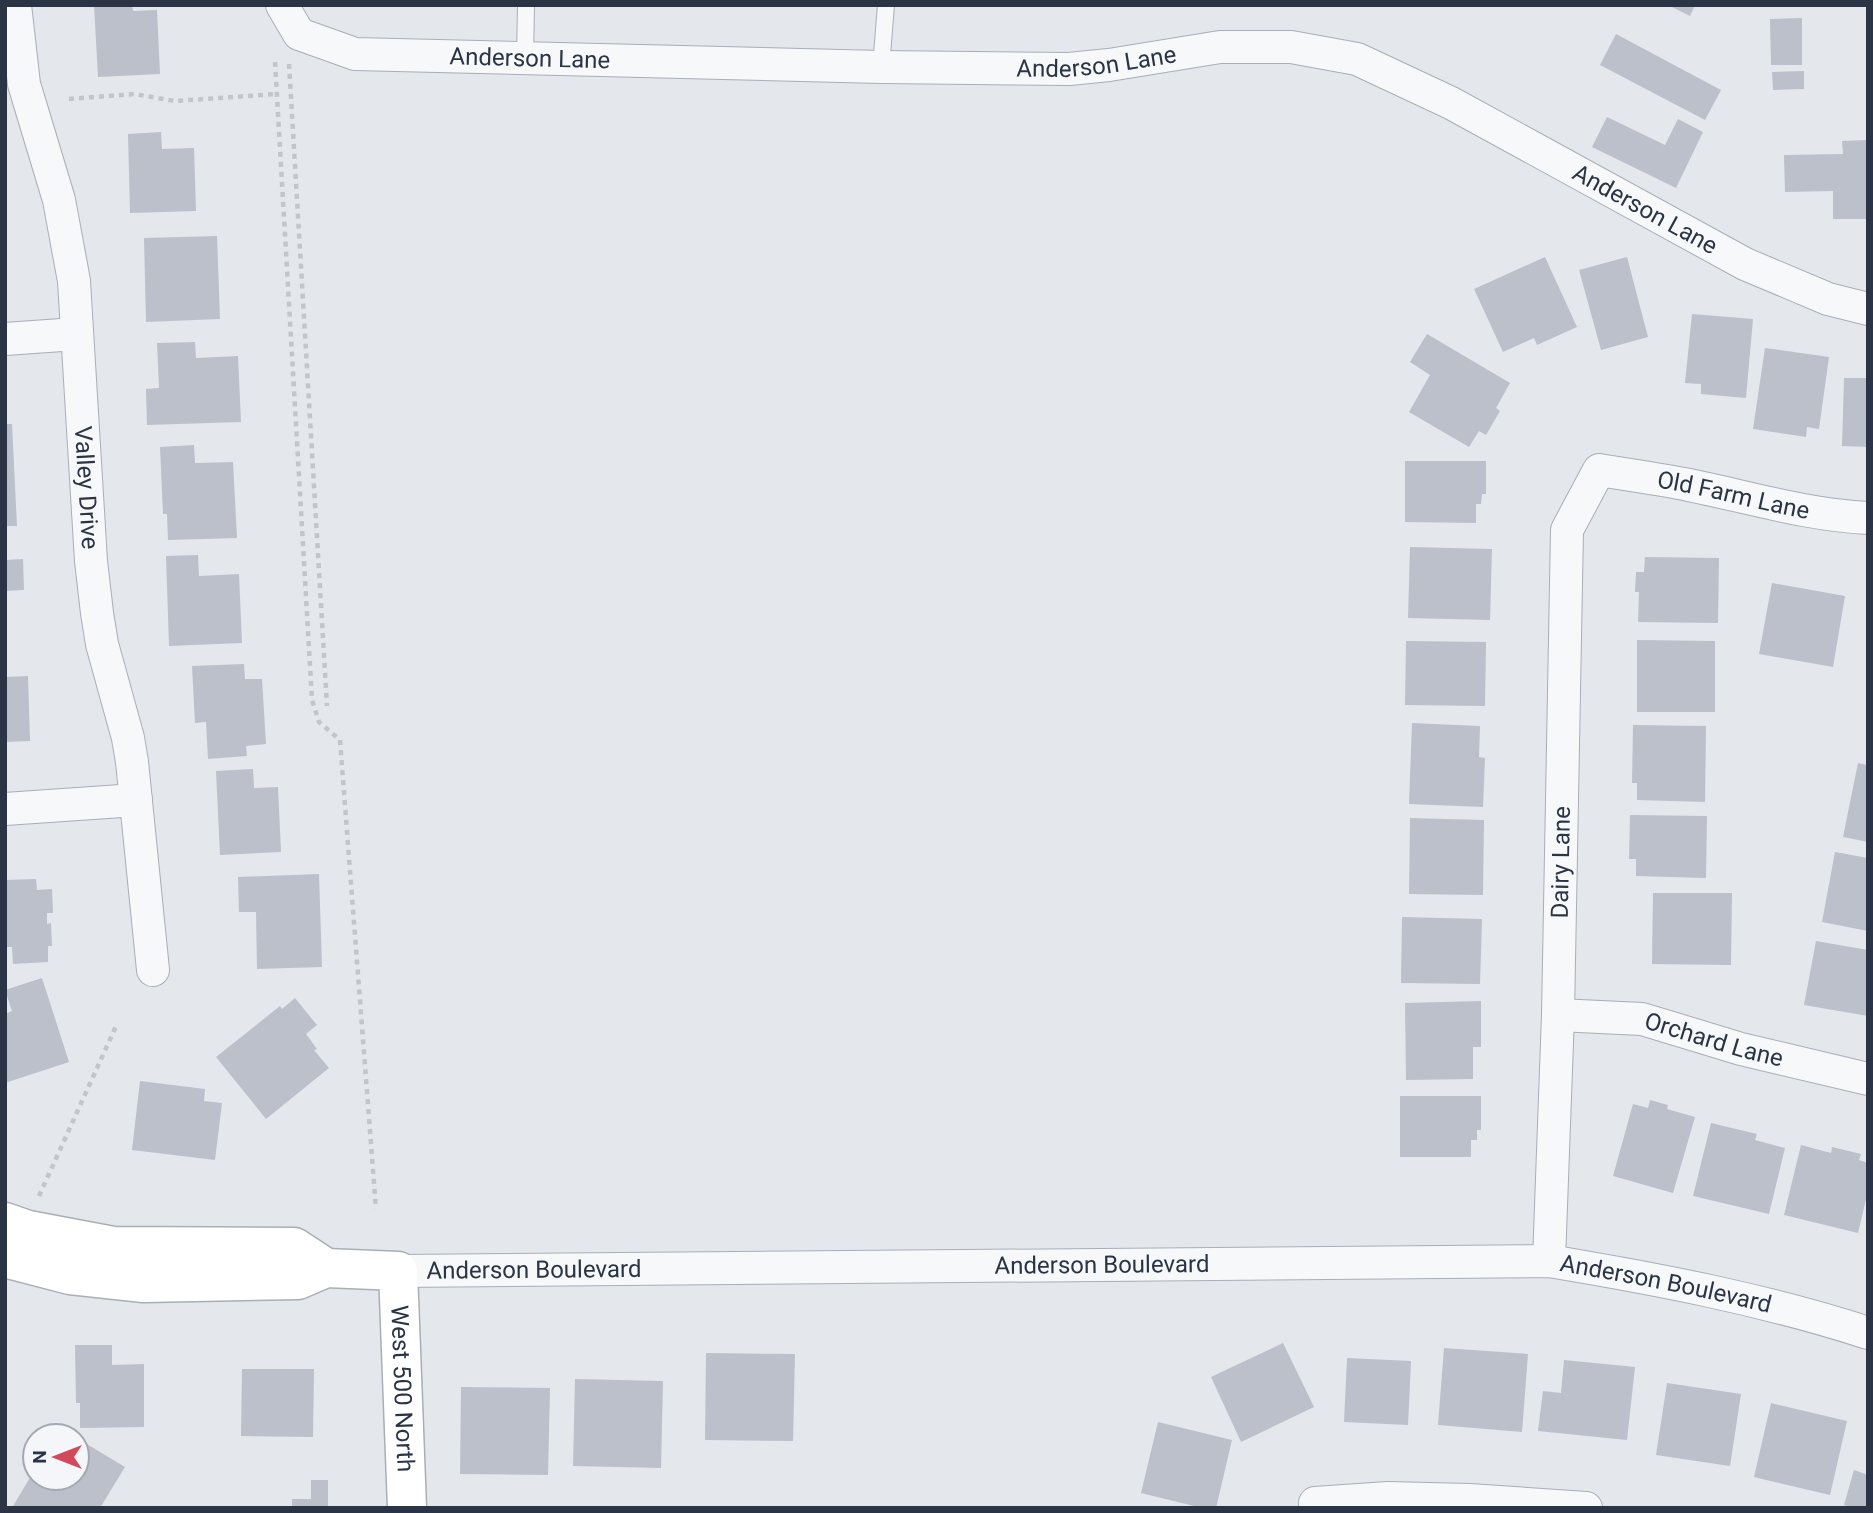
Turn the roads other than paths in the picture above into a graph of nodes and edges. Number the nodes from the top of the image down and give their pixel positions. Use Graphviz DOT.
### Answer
graph roads {
  1 [pos="15,5"];
  2 [pos="282,5"];
  3 [pos="526,5"];
  4 [pos="886,5"];
  5 [pos="525,60"];
  6 [pos="881,67"];
  7 [pos="1868,309"];
  8 [pos="76,334"];
  9 [pos="5,339"];
  10 [pos="1599,470"];
  11 [pos="1868,518"];
  12 [pos="136,800"];
  13 [pos="5,809"];
  14 [pos="153,970"];
  15 [pos="1558,1015"];
  16 [pos="1868,1079"];
  17 [pos="5,1222"];
  18 [pos="5,1258"];
  19 [pos="1549,1261"];
  20 [pos="326,1268"];
  21 [pos="398,1270"];
  22 [pos="1868,1333"];
  23 [pos="407,1508"];
  24 [pos="1315,1508"];
  25 [pos="1586,1508"];
  1 -- 8 [label="street, Valley Drive"];
  2 -- 5 [label="street, Anderson Lane"];
  3 -- 5 [label="lane"];
  4 -- 6 [label="lane"];
  5 -- 6 [label="street, Anderson Lane"];
  6 -- 7 [label="street, Anderson Lane"];
  8 -- 9 [label="street"];
  8 -- 12 [label="street, Valley Drive"];
  10 -- 11 [label="street, Old Farm Lane"];
  10 -- 15 [label="street, Dairy Lane"];
  12 -- 13 [label="street"];
  12 -- 14 [label="street, Valley Drive"];
  15 -- 16 [label="street, Orchard Lane"];
  15 -- 19 [label="street, Dairy Lane"];
  17 -- 20 [label="street"];
  18 -- 20 [label="street, Anderson Boulevard"];
  19 -- 21 [label="street, Anderson Boulevard"];
  19 -- 22 [label="street, Anderson Boulevard"];
  20 -- 21 [label="street, Anderson Boulevard"];
  21 -- 23 [label="street, West 500 North"];
  24 -- 25 [label="street"];
}
